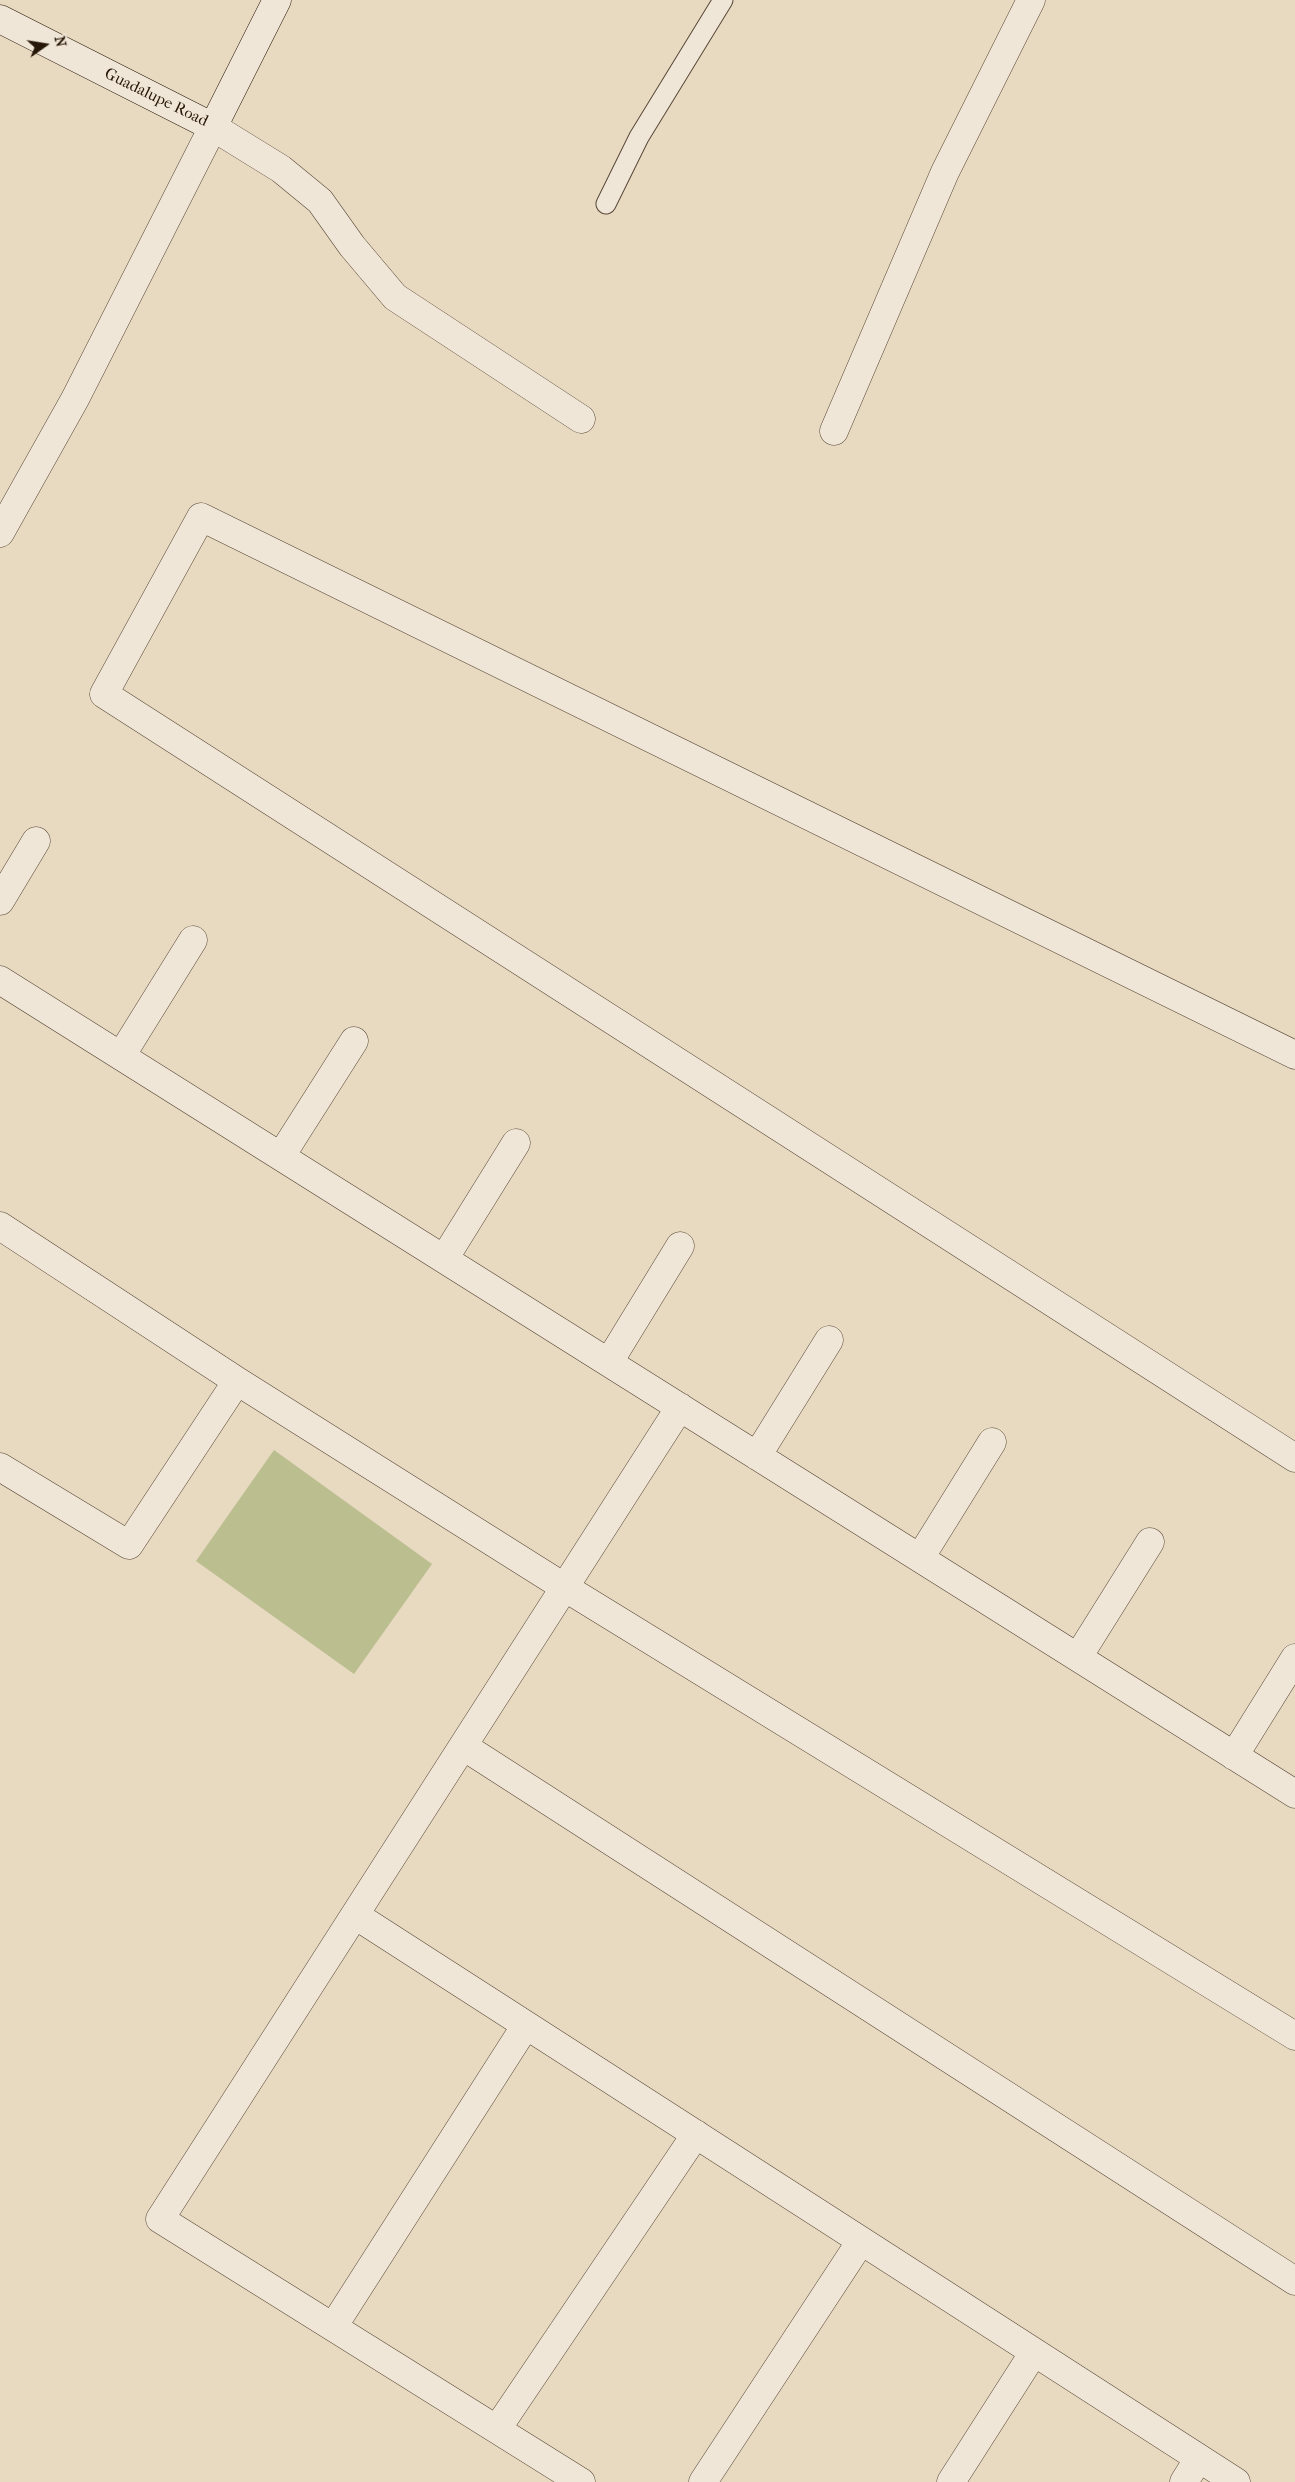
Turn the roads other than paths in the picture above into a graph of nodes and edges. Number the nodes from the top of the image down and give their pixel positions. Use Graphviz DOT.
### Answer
graph roads {
  1 [pos="277,0"];
  2 [pos="723,0"];
  3 [pos="1031,0"];
  4 [pos="0,19"];
  5 [pos="213,127"];
  6 [pos="606,204"];
  7 [pos="581,419"];
  8 [pos="834,431"];
  9 [pos="0,533"];
  10 [pos="36,841"];
  11 [pos="0,901"];
  12 [pos="193,940"];
  13 [pos="0,980"];
  14 [pos="354,1041"];
  15 [pos="1295,1055"];
  16 [pos="122,1056"];
  17 [pos="516,1143"];
  18 [pos="281,1156"];
  19 [pos="0,1226"];
  20 [pos="680,1246"];
  21 [pos="444,1259"];
  22 [pos="829,1340"];
  23 [pos="609,1362"];
  24 [pos="237,1381"];
  25 [pos="680,1406"];
  26 [pos="992,1442"];
  27 [pos="757,1456"];
  28 [pos="1295,1458"];
  29 [pos="0,1467"];
  30 [pos="1150,1542"];
  31 [pos="920,1558"];
  32 [pos="564,1587"];
  33 [pos="1078,1657"];
  34 [pos="1295,1658"];
  35 [pos="463,1746"];
  36 [pos="1234,1756"];
  37 [pos="1295,1794"];
  38 [pos="355,1915"];
  39 [pos="526,2025"];
  40 [pos="1295,2036"];
  41 [pos="696,2134"];
  42 [pos="861,2241"];
  43 [pos="1295,2281"];
  44 [pos="333,2327"];
  45 [pos="1034,2352"];
  46 [pos="498,2430"];
  47 [pos="1198,2458"];
  48 [pos="582,2482"];
  49 [pos="703,2482"];
  50 [pos="951,2482"];
  51 [pos="1184,2482"];
  52 [pos="1236,2482"];
  1 -- 5 [label="street, Guadalupe Road"];
  2 -- 6 [label="lane"];
  3 -- 8 [label="street"];
  4 -- 5 [label="street, Guadalupe Road"];
  5 -- 7 [label="street"];
  5 -- 9 [label="street"];
  10 -- 11 [label="street"];
  12 -- 16 [label="street"];
  13 -- 16 [label="street"];
  14 -- 18 [label="street"];
  15 -- 28 [label="street"];
  16 -- 18 [label="street"];
  17 -- 21 [label="street"];
  18 -- 21 [label="street"];
  19 -- 24 [label="street"];
  20 -- 23 [label="street"];
  21 -- 23 [label="street"];
  22 -- 27 [label="street"];
  23 -- 25 [label="street"];
  24 -- 29 [label="street"];
  24 -- 32 [label="street"];
  25 -- 27 [label="street"];
  25 -- 32 [label="street"];
  26 -- 31 [label="street"];
  27 -- 31 [label="street"];
  30 -- 33 [label="street"];
  31 -- 33 [label="street"];
  32 -- 35 [label="street"];
  32 -- 40 [label="street"];
  33 -- 36 [label="street"];
  34 -- 36 [label="street"];
  35 -- 38 [label="street"];
  35 -- 43 [label="street"];
  36 -- 37 [label="street"];
  38 -- 39 [label="street"];
  38 -- 44 [label="street"];
  39 -- 41 [label="street"];
  39 -- 44 [label="street"];
  41 -- 42 [label="street"];
  41 -- 46 [label="street"];
  42 -- 45 [label="street"];
  42 -- 49 [label="street"];
  44 -- 46 [label="street"];
  45 -- 47 [label="street"];
  45 -- 50 [label="street"];
  46 -- 48 [label="street"];
  47 -- 51 [label="street"];
  47 -- 52 [label="street"];
}
